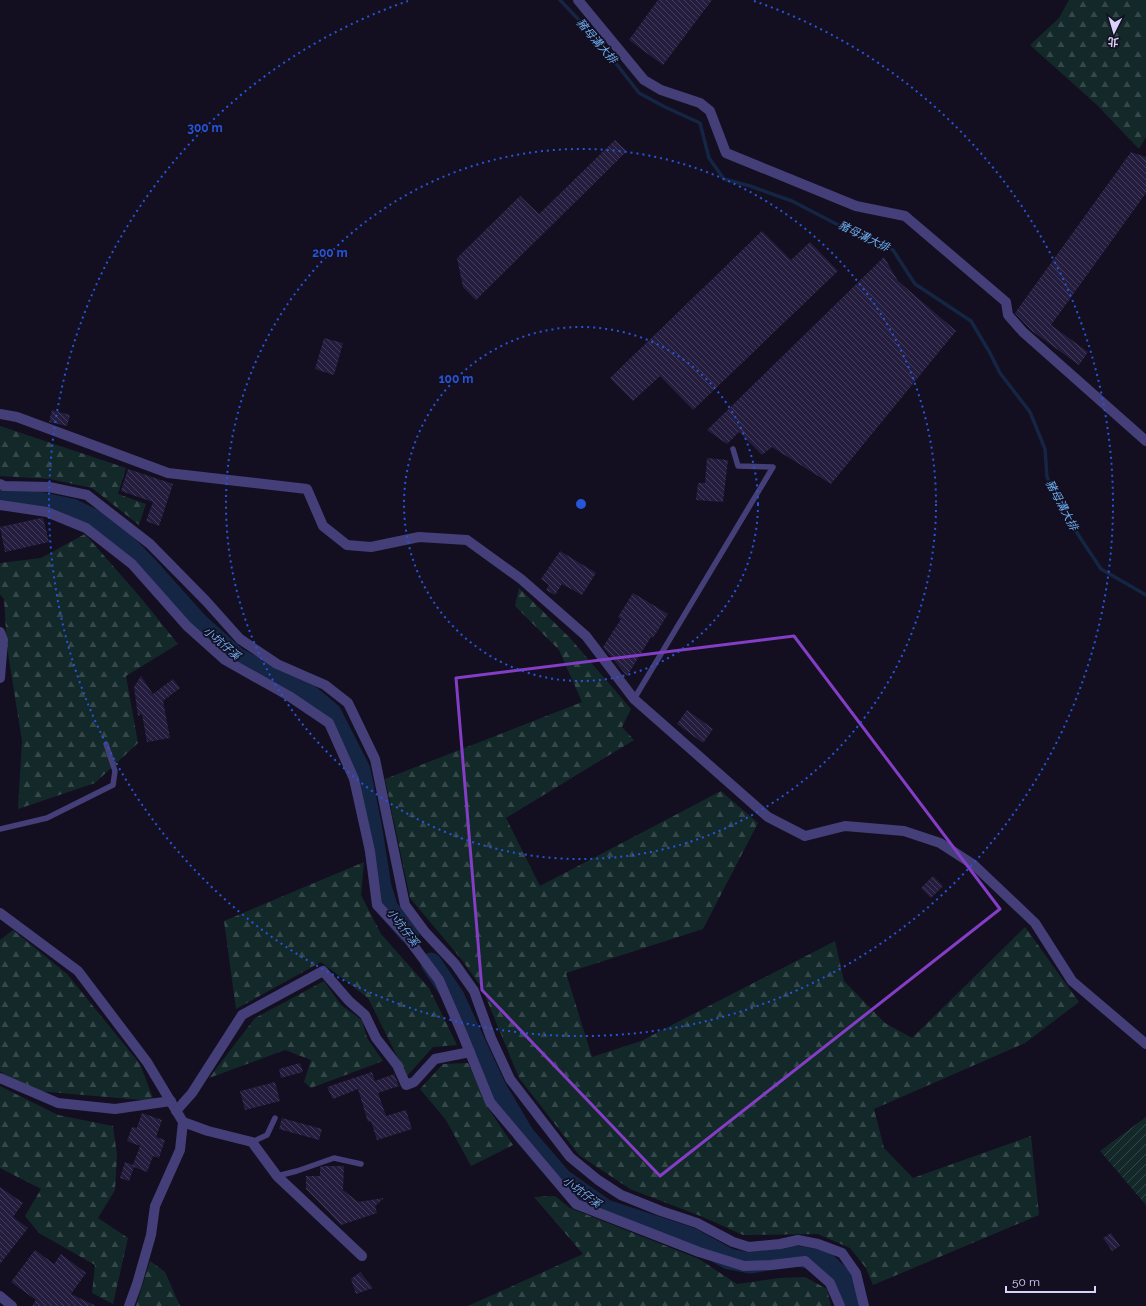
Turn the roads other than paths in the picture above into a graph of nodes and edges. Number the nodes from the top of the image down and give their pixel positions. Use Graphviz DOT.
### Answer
graph roads {
  1 [pos="578,0"];
  2 [pos="0,414"];
  3 [pos="1146,441"];
  4 [pos="733,449"];
  5 [pos="0,484"];
  6 [pos="0,505"];
  7 [pos="0,632"];
  8 [pos="0,678"];
  9 [pos="634,699"];
  10 [pos="106,744"];
  11 [pos="0,829"];
  12 [pos="0,913"];
  13 [pos="1146,1044"];
  14 [pos="470,1052"];
  15 [pos="0,1078"];
  16 [pos="170,1101"];
  17 [pos="176,1111"];
  18 [pos="275,1118"];
  19 [pos="183,1122"];
  20 [pos="252,1142"];
  21 [pos="361,1164"];
  22 [pos="277,1176"];
  23 [pos="362,1256"];
  24 [pos="0,1296"];
  25 [pos="12,1306"];
  26 [pos="129,1306"];
  27 [pos="840,1306"];
  28 [pos="864,1306"];
  1 -- 3 [label="street"];
  2 -- 9 [label="street"];
  4 -- 9 [label="lane"];
  5 -- 28 [label="street"];
  6 -- 14 [label="street"];
  7 -- 8 [label="street"];
  9 -- 13 [label="street"];
  10 -- 11 [label="lane"];
  12 -- 16 [label="street"];
  14 -- 17 [label="street"];
  14 -- 27 [label="street"];
  15 -- 16 [label="street"];
  16 -- 17 [label="street"];
  17 -- 19 [label="street"];
  18 -- 20 [label="lane"];
  19 -- 20 [label="street"];
  19 -- 26 [label="street"];
  20 -- 22 [label="street"];
  21 -- 22 [label="lane"];
  22 -- 23 [label="street"];
  24 -- 25 [label="street"];
}
